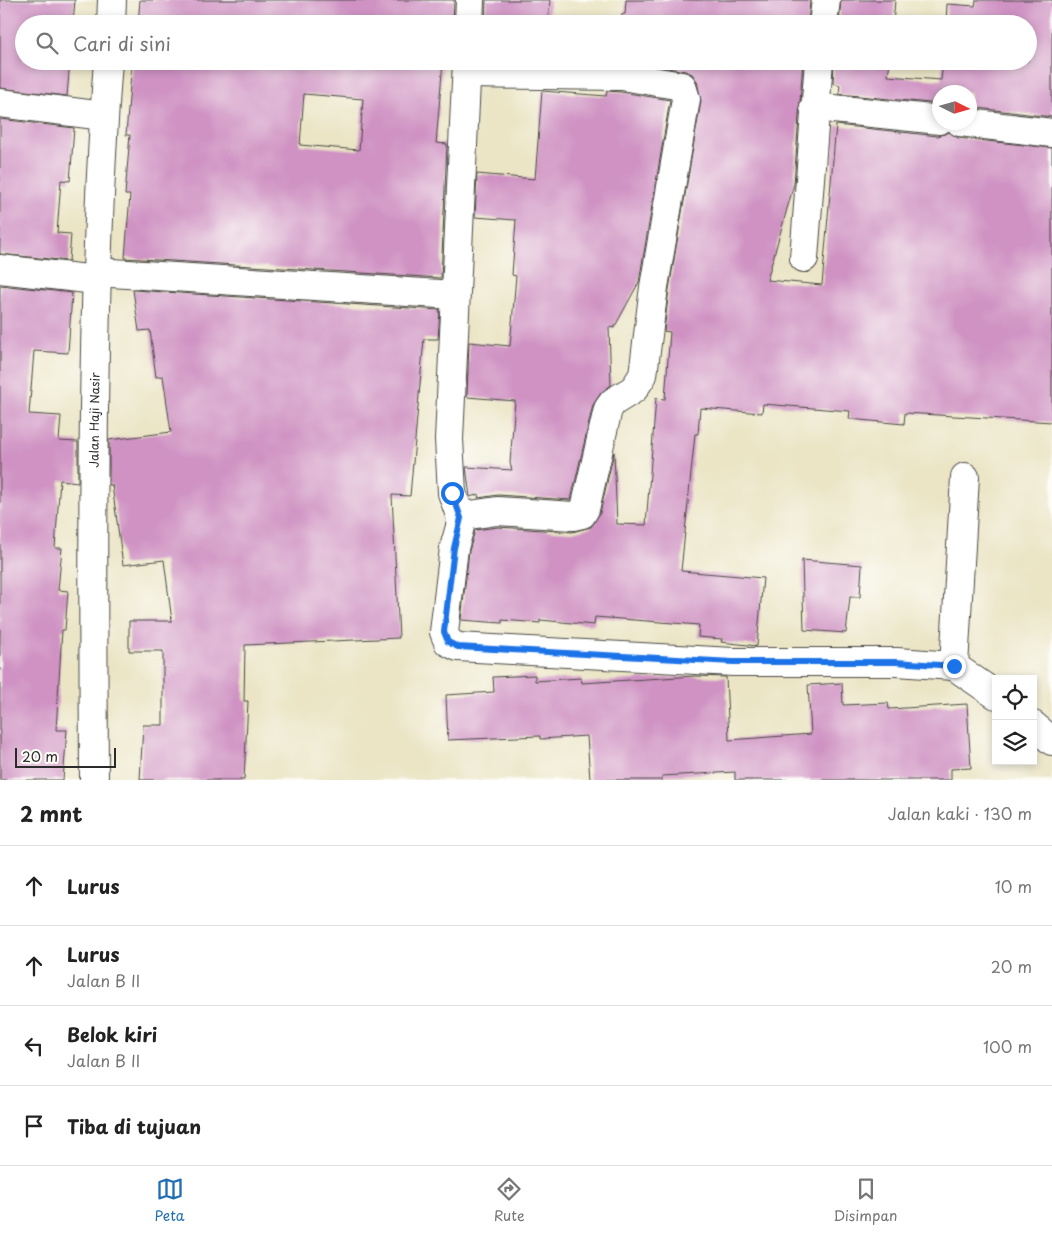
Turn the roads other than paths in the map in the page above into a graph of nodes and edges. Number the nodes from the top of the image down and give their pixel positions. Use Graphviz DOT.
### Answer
graph roads {
  1 [pos="112,0"];
  2 [pos="470,0"];
  3 [pos="826,0"];
  4 [pos="111,15"];
  5 [pos="469,15"];
  6 [pos="824,15"];
  7 [pos="107,70"];
  8 [pos="467,70"];
  9 [pos="506,70"];
  10 [pos="818,70"];
  11 [pos="0,103"];
  12 [pos="814,107"];
  13 [pos="104,116"];
  14 [pos="932,119"];
  15 [pos="977,124"];
  16 [pos="1052,132"];
  17 [pos="804,258"];
  18 [pos="0,269"];
  19 [pos="96,276"];
  20 [pos="455,294"];
  21 [pos="965,477"];
  22 [pos="461,518"];
  23 [pos="954,666"];
  24 [pos="992,692"];
  25 [pos="1037,728"];
  26 [pos="1052,741"];
  27 [pos="94,780"];
  1 -- 4 [label="street"];
  2 -- 5 [label="street"];
  3 -- 6 [label="street"];
  7 -- 13 [label="street, Jalan Haji Nasir"];
  8 -- 20 [label="street"];
  9 -- 22 [label="street"];
  10 -- 12 [label="street"];
  11 -- 13 [label="street"];
  12 -- 14 [label="street"];
  12 -- 17 [label="street"];
  13 -- 19 [label="street, Jalan Haji Nasir"];
  15 -- 16 [label="street"];
  18 -- 19 [label="street"];
  19 -- 20 [label="street"];
  19 -- 27 [label="street, Jalan Haji Nasir"];
  20 -- 22 [label="street"];
  21 -- 23 [label="street"];
  22 -- 23 [label="street"];
  23 -- 24 [label="street"];
  25 -- 26 [label="street"];
}
